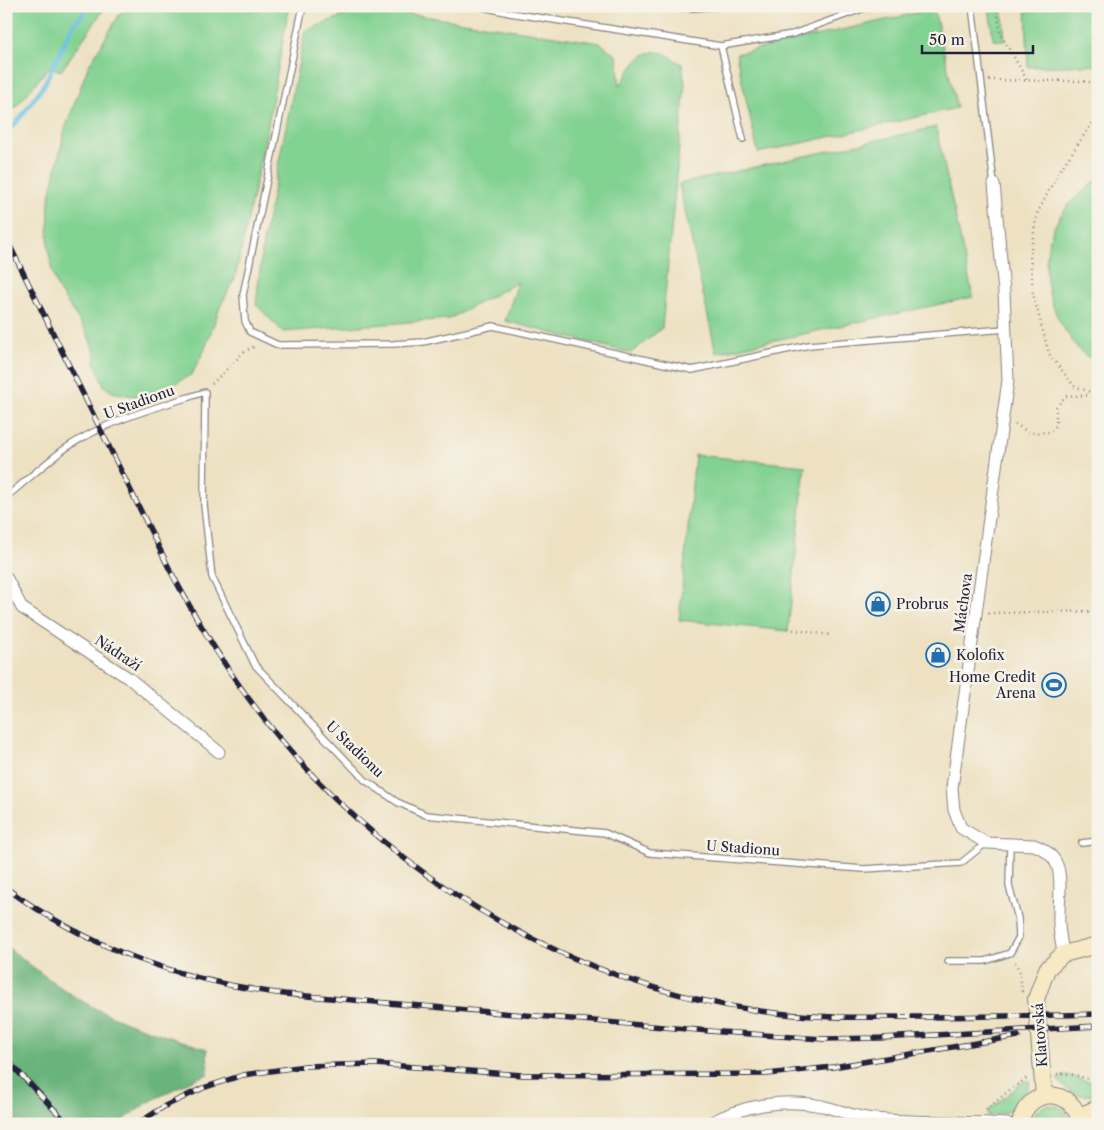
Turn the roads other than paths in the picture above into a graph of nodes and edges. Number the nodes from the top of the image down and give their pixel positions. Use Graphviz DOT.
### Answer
graph roads {
  1 [pos="303,6"];
  2 [pos="479,6"];
  3 [pos="870,6"];
  4 [pos="972,6"];
  5 [pos="721,46"];
  6 [pos="743,139"];
  7 [pos="994,184"];
  8 [pos="1005,329"];
  9 [pos="6,497"];
  10 [pos="6,577"];
  11 [pos="219,752"];
  12 [pos="1098,841"];
  13 [pos="986,843"];
  14 [pos="1082,843"];
  15 [pos="1010,844"];
  16 [pos="1098,945"];
  17 [pos="1063,954"];
  18 [pos="948,961"];
  19 [pos="1044,1096"];
  20 [pos="1098,1108"];
  21 [pos="1079,1120"];
  22 [pos="708,1124"];
  23 [pos="1007,1124"];
  24 [pos="1020,1124"];
  1 -- 8 [label="lane"];
  2 -- 5 [label="lane"];
  3 -- 5 [label="lane"];
  4 -- 7 [label="lane"];
  5 -- 6 [label="lane"];
  7 -- 8 [label="street, Máchova"];
  8 -- 13 [label="street, Máchova"];
  9 -- 13 [label="lane, U Stadionu"];
  10 -- 11 [label="street, Nádraží"];
  12 -- 14 [label="lane"];
  13 -- 15 [label="street, Máchova"];
  15 -- 17 [label="street, Máchova"];
  15 -- 18 [label="lane"];
  16 -- 17 [label="street"];
  17 -- 19 [label="street, Klatovská"];
  19 -- 21 [label="street"];
  19 -- 24 [label="street"];
  20 -- 21 [label="street"];
  22 -- 23 [label="street"];
}
